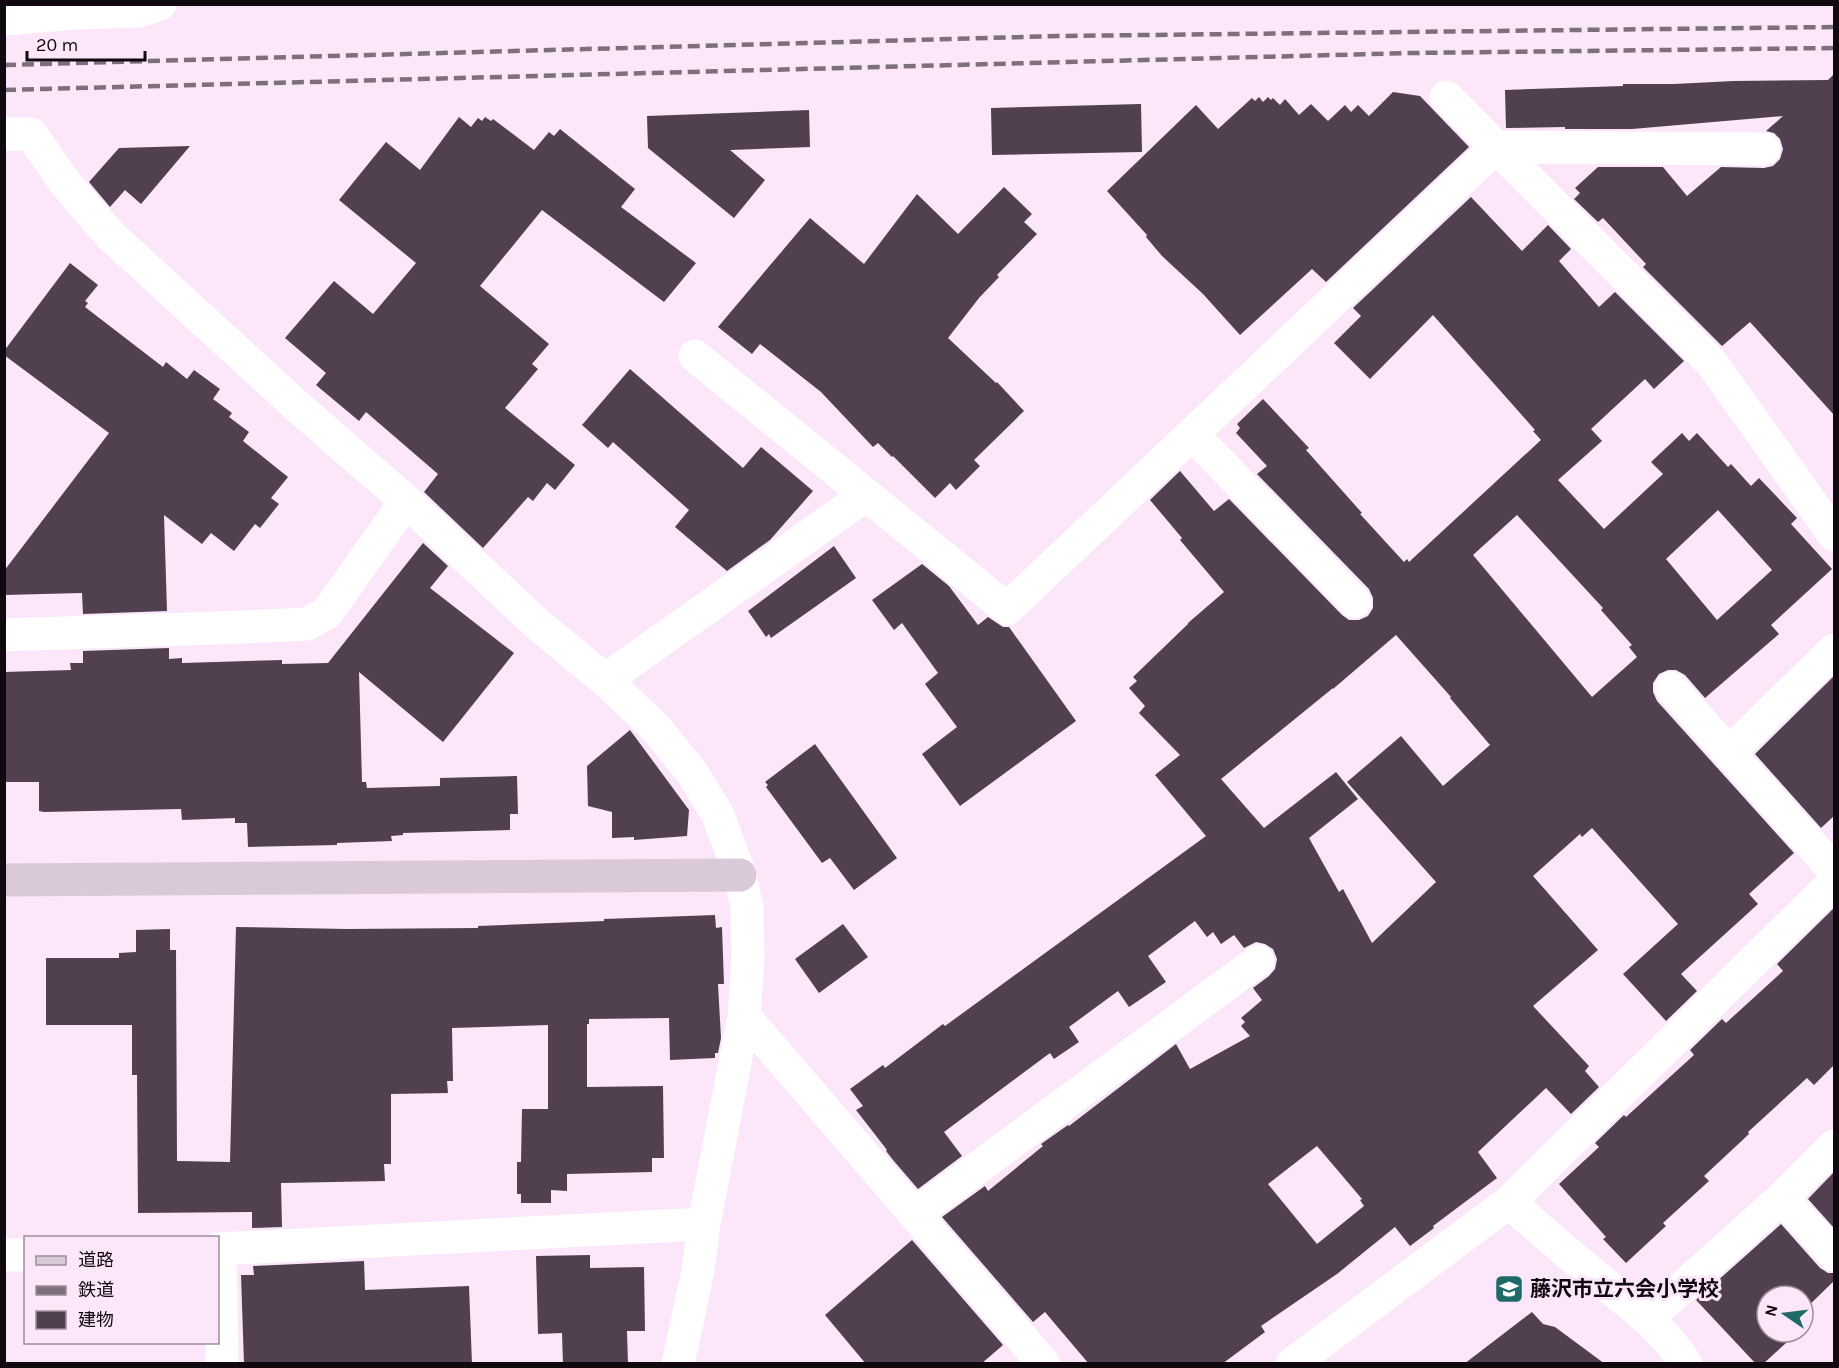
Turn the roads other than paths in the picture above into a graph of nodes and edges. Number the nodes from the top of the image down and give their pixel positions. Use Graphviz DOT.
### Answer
graph roads {
  1 [pos="160,4"];
  2 [pos="76,9"];
  3 [pos="4,19"];
  4 [pos="1446,97"];
  5 [pos="18,134"];
  6 [pos="1496,147"];
  7 [pos="1764,149"];
  8 [pos="695,356"];
  9 [pos="1192,434"];
  10 [pos="866,495"];
  11 [pos="406,501"];
  12 [pos="1834,535"];
  13 [pos="1355,602"];
  14 [pos="4,635"];
  15 [pos="1834,650"];
  16 [pos="605,680"];
  17 [pos="1671,688"];
  18 [pos="1729,753"];
  19 [pos="1834,870"];
  20 [pos="740,875"];
  21 [pos="4,880"];
  22 [pos="1834,882"];
  23 [pos="1258,961"];
  24 [pos="744,1016"];
  25 [pos="1834,1146"];
  26 [pos="1782,1198"];
  27 [pos="1509,1202"];
  28 [pos="915,1214"];
  29 [pos="704,1224"];
  30 [pos="219,1249"];
  31 [pos="24,1255"];
  32 [pos="4,1256"];
  33 [pos="1834,1256"];
  34 [pos="1647,1319"];
  35 [pos="222,1364"];
  36 [pos="678,1364"];
  37 [pos="1044,1364"];
  38 [pos="1292,1364"];
  39 [pos="1686,1364"];
  1 -- 2 [label="street"];
  2 -- 3 [label="street"];
  4 -- 6 [label="street"];
  5 -- 11 [label="street"];
  6 -- 7 [label="street"];
  6 -- 9 [label="street"];
  6 -- 12 [label="street"];
  8 -- 10 [label="street"];
  9 -- 10 [label="street"];
  9 -- 13 [label="street"];
  10 -- 16 [label="street"];
  11 -- 14 [label="street"];
  11 -- 16 [label="street"];
  15 -- 18 [label="street"];
  16 -- 20 [label="street"];
  17 -- 18 [label="street"];
  18 -- 19 [label="street"];
  20 -- 21 [label="street"];
  20 -- 24 [label="street"];
  22 -- 27 [label="street"];
  23 -- 28 [label="street"];
  24 -- 28 [label="street"];
  24 -- 29 [label="street"];
  25 -- 26 [label="street"];
  26 -- 33 [label="street"];
  26 -- 34 [label="street"];
  27 -- 34 [label="street"];
  27 -- 38 [label="street"];
  28 -- 37 [label="street"];
  29 -- 30 [label="street"];
  29 -- 36 [label="street"];
  30 -- 35 [label="street"];
  31 -- 32 [label="street"];
  34 -- 39 [label="street"];
}
